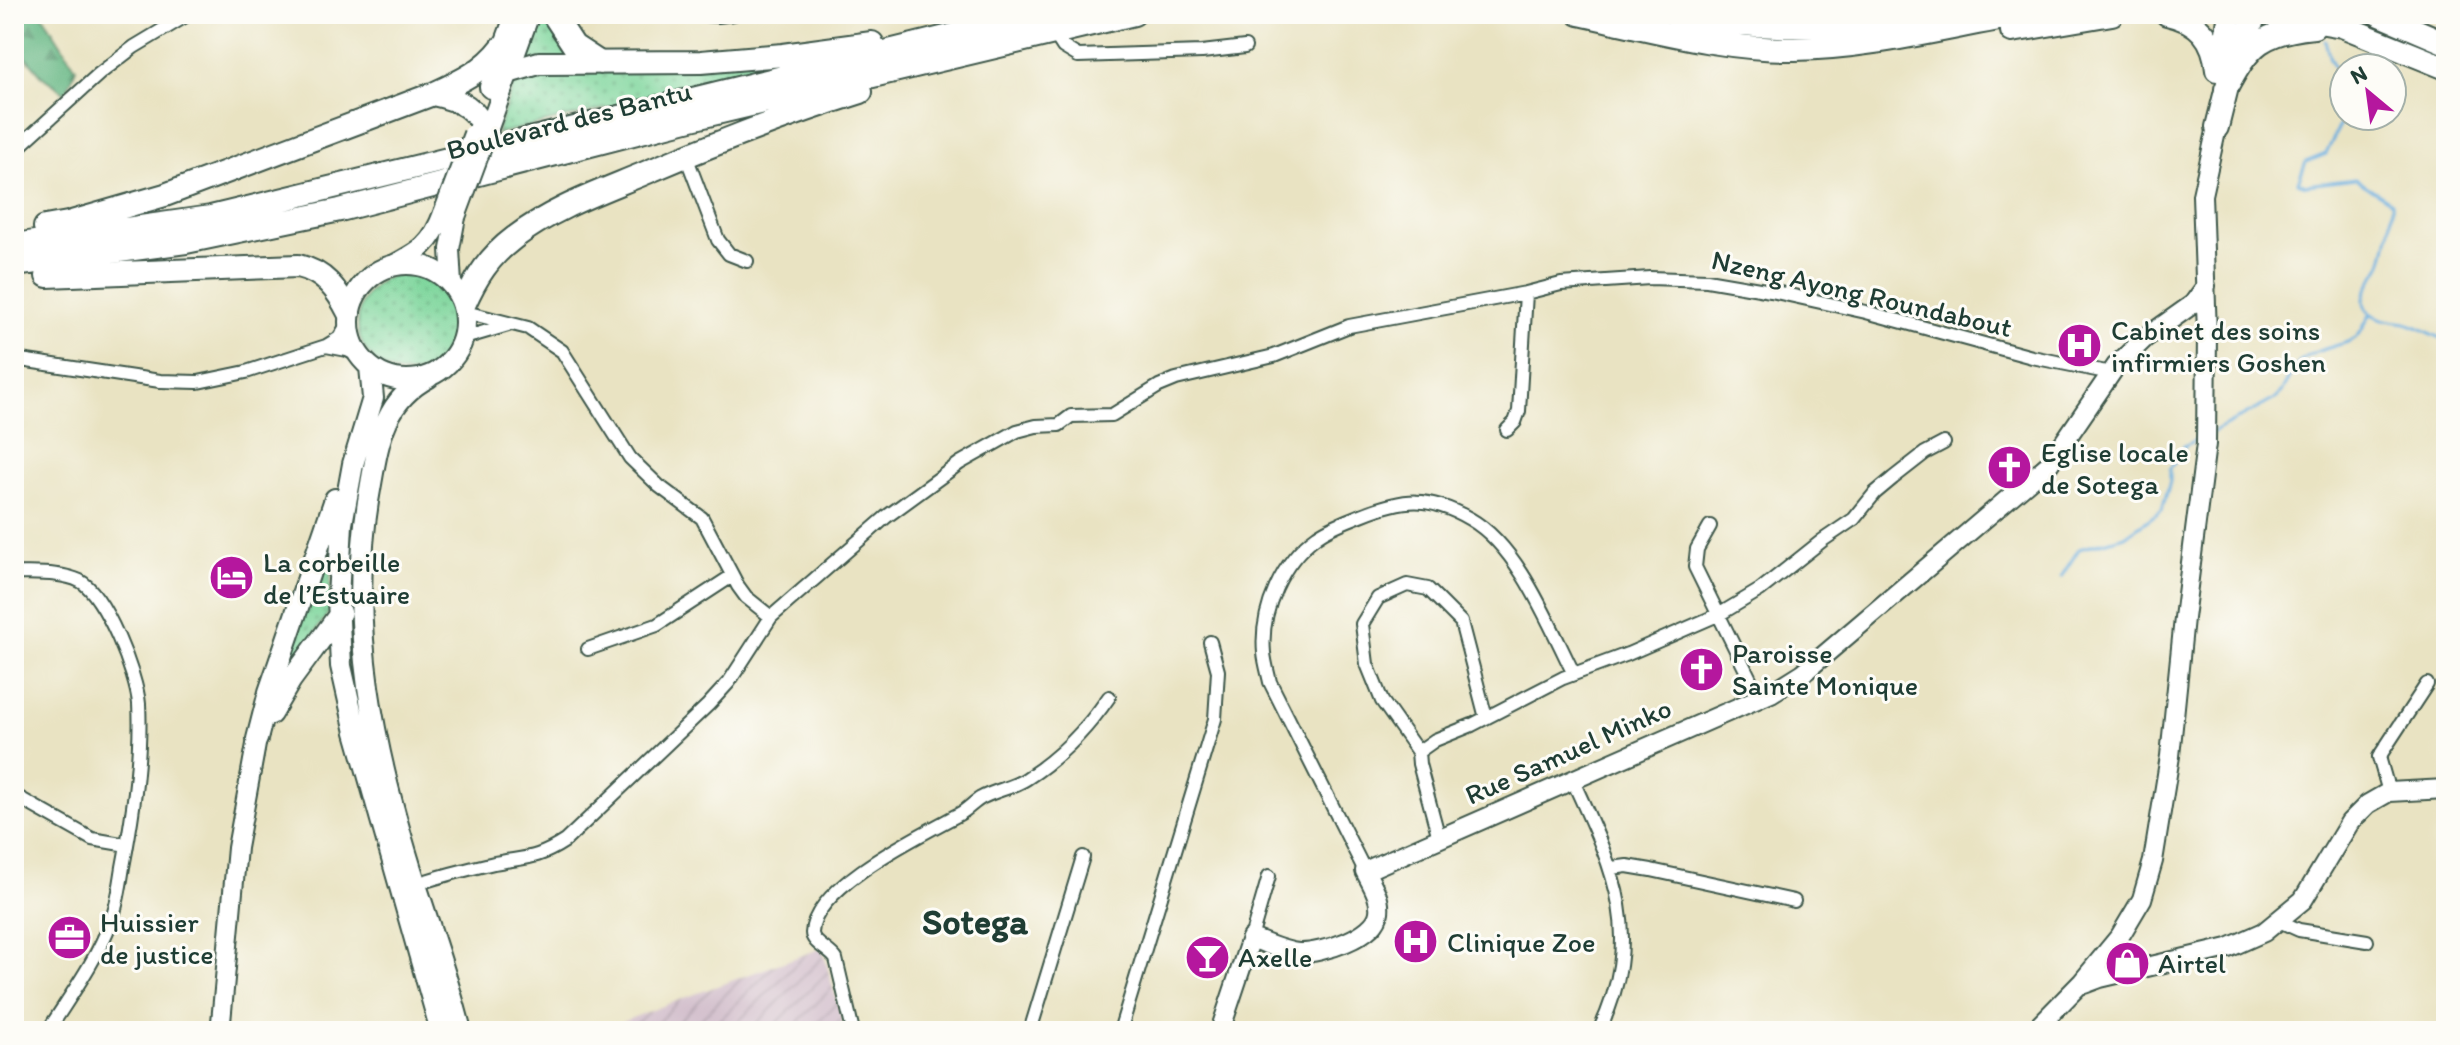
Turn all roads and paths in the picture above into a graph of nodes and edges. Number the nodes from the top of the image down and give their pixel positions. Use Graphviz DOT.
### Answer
graph roads {
  1 [pos="189,14"];
  2 [pos="515,14"];
  3 [pos="530,14"];
  4 [pos="553,14"];
  5 [pos="691,14"];
  6 [pos="734,14"];
  7 [pos="1031,14"];
  8 [pos="1040,14"];
  9 [pos="1134,14"];
  10 [pos="1579,14"];
  11 [pos="1675,14"];
  12 [pos="1895,14"];
  13 [pos="1949,14"];
  14 [pos="2029,14"];
  15 [pos="2112,14"];
  16 [pos="2167,14"];
  17 [pos="2274,14"];
  18 [pos="2378,14"];
  19 [pos="2226,17"];
  20 [pos="2258,18"];
  21 [pos="2336,20"];
  22 [pos="2446,27"];
  23 [pos="2417,29"];
  24 [pos="1054,33"];
  25 [pos="1793,38"];
  26 [pos="1008,43"];
  27 [pos="2446,43"];
  28 [pos="502,47"];
  29 [pos="1245,47"];
  30 [pos="2446,56"];
  31 [pos="602,63"];
  32 [pos="2446,68"];
  33 [pos="508,72"];
  34 [pos="491,87"];
  35 [pos="2222,90"];
  36 [pos="433,94"];
  37 [pos="2217,127"];
  38 [pos="481,131"];
  39 [pos="14,151"];
  40 [pos="686,156"];
  41 [pos="449,215"];
  42 [pos="14,233"];
  43 [pos="14,245"];
  44 [pos="747,261"];
  45 [pos="14,265"];
  46 [pos="389,267"];
  47 [pos="14,278"];
  48 [pos="452,284"];
  49 [pos="2206,286"];
  50 [pos="1526,293"];
  51 [pos="464,308"];
  52 [pos="349,318"];
  53 [pos="2172,319"];
  54 [pos="511,324"];
  55 [pos="2207,333"];
  56 [pos="464,338"];
  57 [pos="326,346"];
  58 [pos="14,359"];
  59 [pos="364,362"];
  60 [pos="2111,373"];
  61 [pos="429,377"];
  62 [pos="366,421"];
  63 [pos="1507,430"];
  64 [pos="1944,443"];
  65 [pos="369,495"];
  66 [pos="1710,526"];
  67 [pos="14,573"];
  68 [pos="732,576"];
  69 [pos="1720,614"];
  70 [pos="339,617"];
  71 [pos="771,617"];
  72 [pos="1210,642"];
  73 [pos="588,649"];
  74 [pos="1574,674"];
  75 [pos="2427,684"];
  76 [pos="1109,697"];
  77 [pos="1759,697"];
  78 [pos="1486,718"];
  79 [pos="257,739"];
  80 [pos="1418,752"];
  81 [pos="1572,779"];
  82 [pos="2446,789"];
  83 [pos="2389,792"];
  84 [pos="14,795"];
  85 [pos="1439,838"];
  86 [pos="127,845"];
  87 [pos="1083,857"];
  88 [pos="1612,868"];
  89 [pos="1365,871"];
  90 [pos="1269,876"];
  91 [pos="416,884"];
  92 [pos="1788,899"];
  93 [pos="2279,921"];
  94 [pos="1251,938"];
  95 [pos="2367,941"];
  96 [pos="2110,949"];
  97 [pos="2122,974"];
  98 [pos="2077,988"];
  99 [pos="221,1028"];
  100 [pos="48,1031"];
  101 [pos="441,1031"];
  102 [pos="461,1031"];
  103 [pos="853,1031"];
  104 [pos="1030,1031"];
  105 [pos="1120,1031"];
  106 [pos="1220,1031"];
  107 [pos="1599,1031"];
  108 [pos="2034,1031"];
  1 -- 39 [label="street"];
  2 -- 28 [label="street"];
  3 -- 33 [label="street"];
  4 -- 31 [label="highway"];
  5 -- 6 [label="street"];
  7 -- 31 [label="highway"];
  8 -- 43 [label="highway, Boulevard des Bantu"];
  9 -- 24 [label="highway, Boulevard des Bantu"];
  10 -- 25 [label="highway"];
  11 -- 25 [label="highway"];
  12 -- 25 [label="highway"];
  13 -- 25 [label="highway"];
  14 -- 25 [label="highway"];
  15 -- 25 [label="highway"];
  16 -- 35 [label="highway"];
  17 -- 21 [label="highway"];
  18 -- 23 [label="highway"];
  19 -- 20 [label="highway"];
  19 -- 35 [label="highway"];
  20 -- 35 [label="highway"];
  21 -- 23 [label="highway"];
  21 -- 32 [label="highway"];
  21 -- 35 [label="highway"];
  22 -- 23 [label="highway"];
  23 -- 27 [label="highway"];
  23 -- 30 [label="highway"];
  24 -- 26 [label="highway, Boulevard des Bantu"];
  24 -- 29 [label="street"];
  26 -- 40 [label="highway"];
  26 -- 45 [label="highway, Boulevard des Bantu"];
  28 -- 34 [label="street"];
  28 -- 36 [label="highway"];
  31 -- 33 [label="highway"];
  33 -- 34 [label="highway"];
  33 -- 38 [label="street"];
  34 -- 38 [label="street"];
  35 -- 37 [label="highway"];
  36 -- 38 [label="highway"];
  36 -- 42 [label="highway"];
  37 -- 49 [label="street"];
  38 -- 41 [label="street, bridge"];
  40 -- 44 [label="street"];
  40 -- 51 [label="highway"];
  41 -- 46 [label="street"];
  41 -- 48 [label="street"];
  46 -- 48 [label="main road"];
  46 -- 52 [label="main road"];
  47 -- 52 [label="highway"];
  48 -- 51 [label="main road"];
  49 -- 53 [label="street, Rue Samuel Minko"];
  49 -- 55 [label="street"];
  50 -- 60 [label="street, Nzeng Ayong Roundabout"];
  50 -- 63 [label="street"];
  50 -- 71 [label="street, Nzeng Ayong Roundabout"];
  51 -- 54 [label="street"];
  51 -- 56 [label="main road"];
  52 -- 57 [label="street"];
  52 -- 59 [label="main road"];
  53 -- 55 [label="street"];
  53 -- 60 [label="street, Rue Samuel Minko"];
  54 -- 56 [label="street"];
  54 -- 68 [label="street"];
  55 -- 96 [label="street"];
  56 -- 61 [label="main road"];
  57 -- 58 [label="street"];
  57 -- 59 [label="street"];
  59 -- 61 [label="main road"];
  59 -- 62 [label="main road"];
  60 -- 77 [label="street, Rue Samuel Minko"];
  61 -- 65 [label="main road"];
  62 -- 70 [label="main road"];
  62 -- 79 [label="main road"];
  64 -- 69 [label="street"];
  65 -- 70 [label="main road"];
  65 -- 91 [label="main road"];
  66 -- 69 [label="street"];
  67 -- 86 [label="street"];
  68 -- 71 [label="street"];
  68 -- 73 [label="street"];
  69 -- 74 [label="street"];
  69 -- 77 [label="street"];
  70 -- 79 [label="main road"];
  70 -- 101 [label="main road"];
  71 -- 91 [label="street, Nzeng Ayong Roundabout"];
  72 -- 105 [label="street"];
  74 -- 78 [label="street"];
  74 -- 89 [label="street"];
  75 -- 83 [label="street"];
  76 -- 103 [label="street"];
  77 -- 81 [label="street, Rue Samuel Minko"];
  78 -- 80 [label="street"];
  78 -- 80 [label="street"];
  79 -- 99 [label="street"];
  80 -- 85 [label="street"];
  81 -- 85 [label="street, Rue Samuel Minko"];
  81 -- 88 [label="street"];
  82 -- 83 [label="street"];
  83 -- 93 [label="street"];
  84 -- 86 [label="street"];
  85 -- 89 [label="street, Rue Samuel Minko"];
  86 -- 100 [label="street"];
  87 -- 104 [label="street"];
  88 -- 92 [label="street"];
  88 -- 107 [label="street"];
  89 -- 94 [label="street"];
  90 -- 94 [label="street"];
  91 -- 102 [label="main road"];
  93 -- 95 [label="street"];
  93 -- 97 [label="street"];
  94 -- 106 [label="street"];
  96 -- 97 [label="street"];
  96 -- 98 [label="street"];
  97 -- 98 [label="street"];
  98 -- 108 [label="street"];
}
